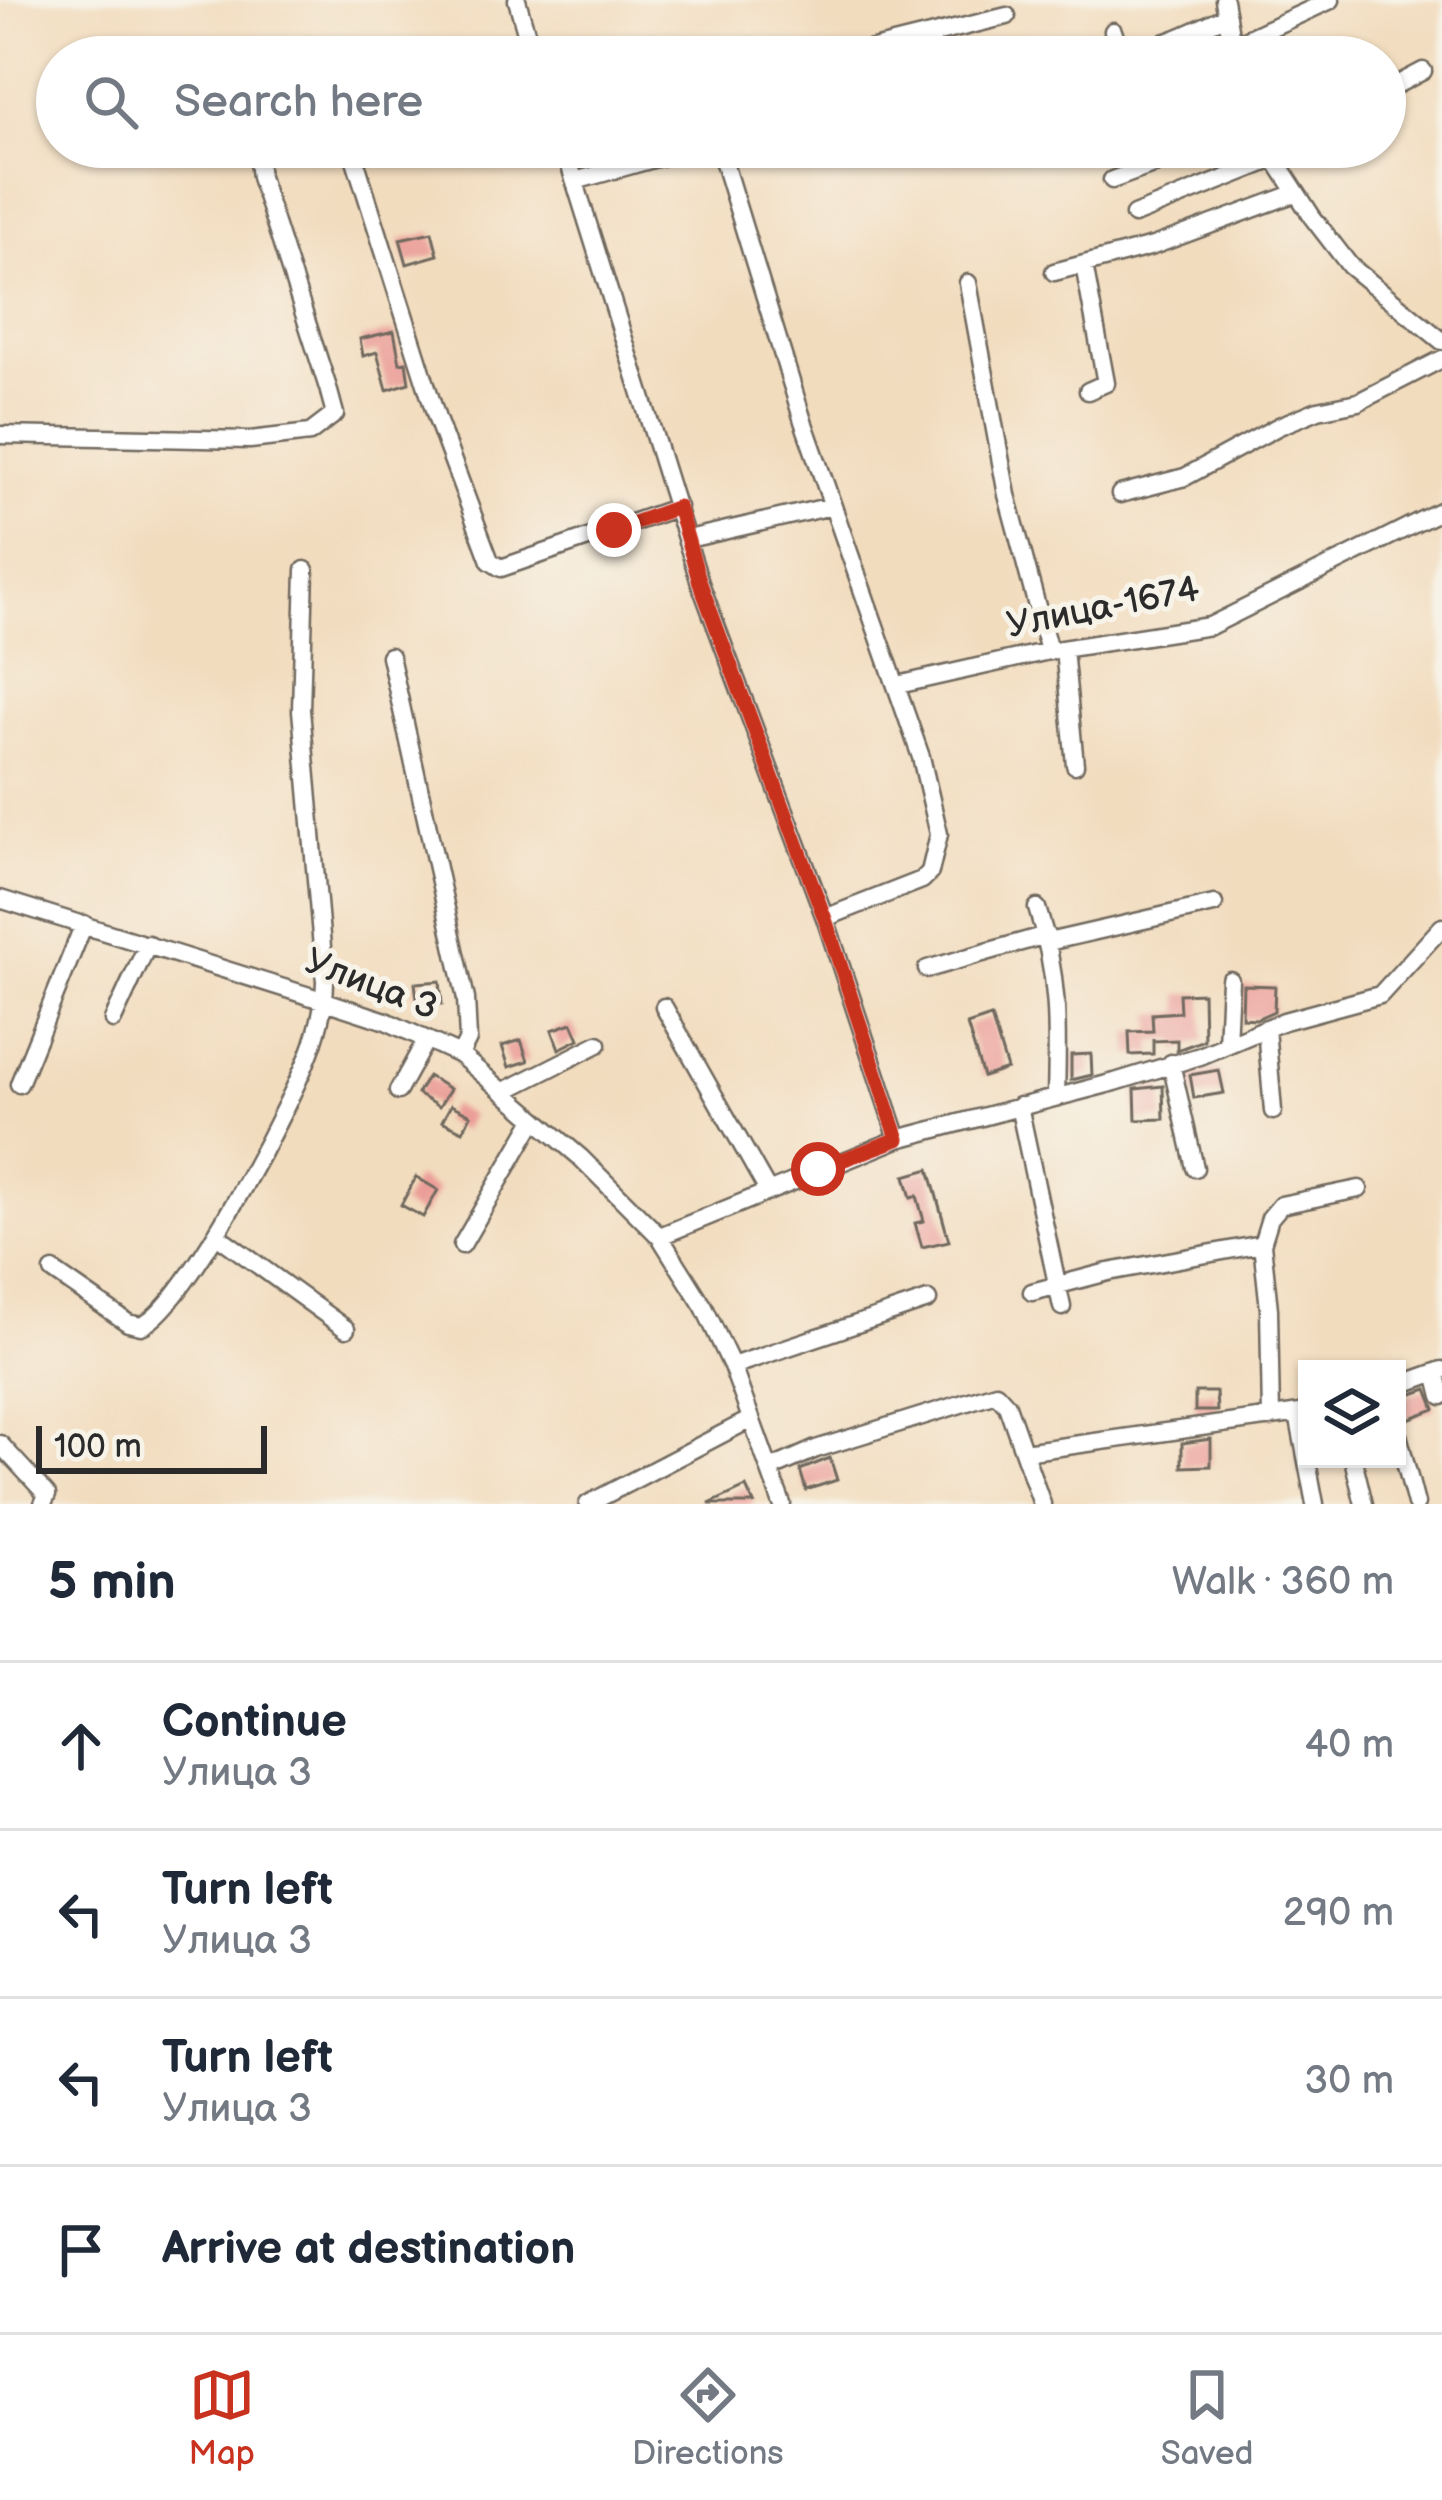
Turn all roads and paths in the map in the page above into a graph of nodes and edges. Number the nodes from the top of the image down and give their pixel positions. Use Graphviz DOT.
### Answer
graph roads {
  1 [pos="517,0"];
  2 [pos="1331,0"];
  3 [pos="1226,8"];
  4 [pos="1007,16"];
  5 [pos="1113,31"];
  6 [pos="931,35"];
  7 [pos="527,36"];
  8 [pos="927,36"];
  9 [pos="1115,36"];
  10 [pos="1172,36"];
  11 [pos="1262,36"];
  12 [pos="1423,70"];
  13 [pos="1406,79"];
  14 [pos="259,168"];
  15 [pos="358,168"];
  16 [pos="570,168"];
  17 [pos="621,168"];
  18 [pos="726,168"];
  19 [pos="1145,168"];
  20 [pos="1236,168"];
  21 [pos="1282,168"];
  22 [pos="1112,180"];
  23 [pos="574,181"];
  24 [pos="1296,193"];
  25 [pos="1134,215"];
  26 [pos="1084,266"];
  27 [pos="1054,272"];
  28 [pos="968,283"];
  29 [pos="1442,341"];
  30 [pos="1442,359"];
  31 [pos="1088,391"];
  32 [pos="0,436"];
  33 [pos="1120,494"];
  34 [pos="832,506"];
  35 [pos="678,507"];
  36 [pos="1442,510"];
  37 [pos="688,539"];
  38 [pos="305,570"];
  39 [pos="1056,650"];
  40 [pos="390,656"];
  41 [pos="898,685"];
  42 [pos="1075,765"];
  43 [pos="0,899"];
  44 [pos="1214,904"];
  45 [pos="1037,908"];
  46 [pos="825,919"];
  47 [pos="85,924"];
  48 [pos="1442,927"];
  49 [pos="1047,939"];
  50 [pos="148,944"];
  51 [pos="927,969"];
  52 [pos="1230,980"];
  53 [pos="325,1000"];
  54 [pos="664,1007"];
  55 [pos="113,1021"];
  56 [pos="1266,1028"];
  57 [pos="427,1040"];
  58 [pos="598,1044"];
  59 [pos="1227,1045"];
  60 [pos="460,1055"];
  61 [pos="1171,1064"];
  62 [pos="19,1084"];
  63 [pos="398,1091"];
  64 [pos="503,1092"];
  65 [pos="1056,1096"];
  66 [pos="1019,1106"];
  67 [pos="1273,1111"];
  68 [pos="535,1119"];
  69 [pos="898,1139"];
  70 [pos="1195,1168"];
  71 [pos="1359,1189"];
  72 [pos="768,1191"];
  73 [pos="218,1236"];
  74 [pos="659,1236"];
  75 [pos="1262,1244"];
  76 [pos="462,1245"];
  77 [pos="53,1271"];
  78 [pos="1054,1285"];
  79 [pos="1032,1292"];
  80 [pos="928,1300"];
  81 [pos="1062,1307"];
  82 [pos="346,1329"];
  83 [pos="732,1366"];
  84 [pos="1439,1371"];
  85 [pos="1406,1383"];
  86 [pos="1442,1396"];
  87 [pos="1298,1414"];
  88 [pos="1271,1418"];
  89 [pos="752,1419"];
  90 [pos="0,1444"];
  91 [pos="1024,1452"];
  92 [pos="1406,1466"];
  93 [pos="770,1468"];
  94 [pos="1310,1468"];
  95 [pos="1355,1468"];
  96 [pos="49,1501"];
  97 [pos="588,1504"];
  98 [pos="782,1504"];
  99 [pos="1042,1504"];
  100 [pos="1315,1504"];
  101 [pos="1364,1504"];
  102 [pos="1416,1504"];
  1 -- 7 [label="street"];
  2 -- 11 [label="street"];
  3 -- 10 [label="street"];
  4 -- 6 [label="street"];
  5 -- 9 [label="street"];
  6 -- 8 [label="street"];
  12 -- 13 [label="street"];
  14 -- 32 [label="street"];
  15 -- 35 [label="street"];
  16 -- 23 [label="street"];
  17 -- 23 [label="street"];
  18 -- 34 [label="street"];
  19 -- 22 [label="street"];
  20 -- 25 [label="street"];
  21 -- 24 [label="street"];
  23 -- 35 [label="street"];
  24 -- 26 [label="street"];
  24 -- 29 [label="street"];
  26 -- 27 [label="street"];
  26 -- 31 [label="street"];
  28 -- 39 [label="street"];
  30 -- 33 [label="street"];
  34 -- 37 [label="street"];
  34 -- 41 [label="street"];
  35 -- 37 [label="street"];
  36 -- 39 [label="street, Улица-1674"];
  37 -- 46 [label="street"];
  38 -- 53 [label="street"];
  39 -- 41 [label="street, Улица-1674"];
  39 -- 42 [label="street"];
  40 -- 60 [label="street"];
  41 -- 46 [label="street"];
  43 -- 47 [label="street, Улица 3"];
  44 -- 49 [label="street"];
  45 -- 49 [label="street"];
  46 -- 69 [label="street"];
  47 -- 50 [label="street, Улица 3"];
  47 -- 62 [label="street"];
  48 -- 56 [label="street"];
  49 -- 51 [label="street"];
  49 -- 65 [label="street"];
  50 -- 53 [label="street, Улица 3"];
  50 -- 55 [label="street"];
  52 -- 59 [label="street"];
  53 -- 57 [label="street, Улица 3"];
  53 -- 73 [label="street"];
  54 -- 72 [label="street"];
  56 -- 59 [label="street"];
  56 -- 67 [label="street"];
  57 -- 60 [label="street, Улица 3"];
  57 -- 63 [label="street"];
  58 -- 64 [label="street"];
  59 -- 61 [label="street"];
  60 -- 64 [label="street, Улица 3"];
  61 -- 65 [label="street"];
  61 -- 70 [label="street"];
  64 -- 68 [label="street, Улица 3"];
  65 -- 66 [label="street"];
  66 -- 69 [label="street"];
  66 -- 78 [label="street"];
  68 -- 74 [label="street, Улица 3"];
  68 -- 76 [label="street"];
  69 -- 72 [label="street"];
  71 -- 75 [label="street"];
  72 -- 74 [label="street"];
  73 -- 77 [label="street"];
  73 -- 82 [label="street"];
  74 -- 83 [label="street, Улица 3"];
  75 -- 78 [label="street"];
  75 -- 88 [label="street"];
  78 -- 79 [label="street"];
  78 -- 81 [label="street"];
  80 -- 83 [label="street"];
  83 -- 89 [label="street, Улица 3"];
  84 -- 85 [label="street"];
  84 -- 86 [label="street"];
  87 -- 88 [label="street"];
  88 -- 91 [label="street"];
  89 -- 93 [label="street, Улица 3"];
  89 -- 97 [label="street"];
  90 -- 96 [label="street"];
  91 -- 93 [label="street"];
  91 -- 99 [label="street"];
  92 -- 102 [label="street"];
  93 -- 98 [label="street, Улица 3"];
  94 -- 100 [label="street"];
  95 -- 101 [label="street"];
}
